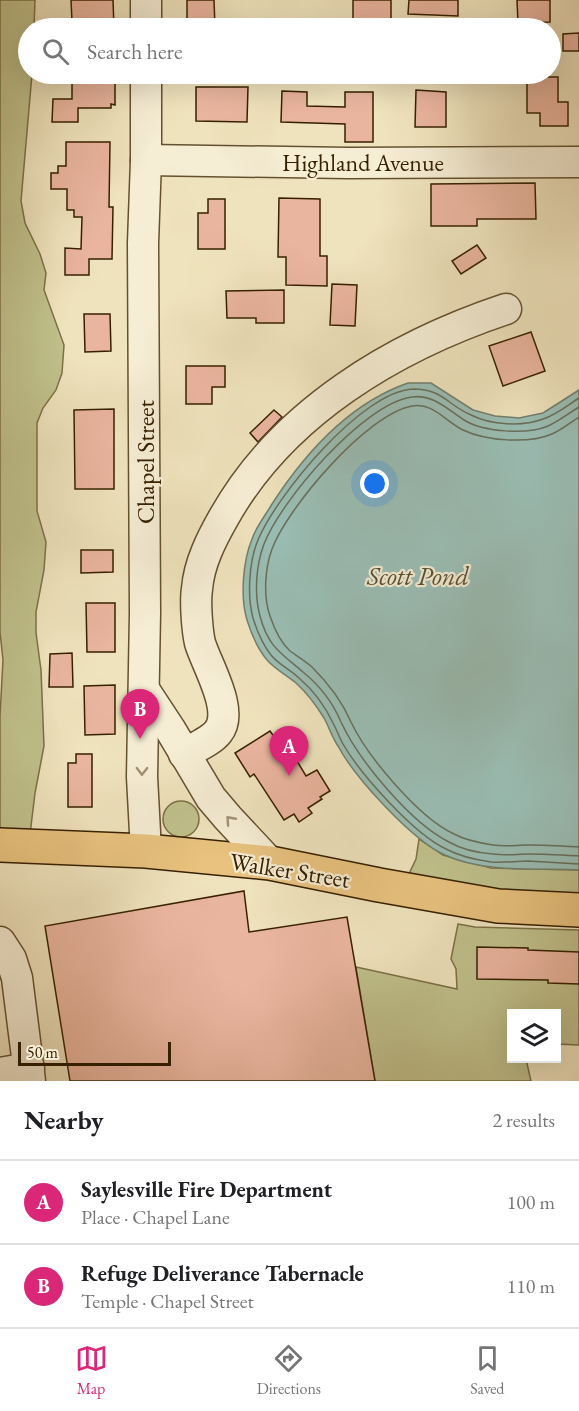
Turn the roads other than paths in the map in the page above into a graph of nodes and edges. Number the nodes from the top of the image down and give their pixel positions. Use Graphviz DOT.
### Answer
graph roads {
  1 [pos="146,0"];
  2 [pos="146,18"];
  3 [pos="146,84"];
  4 [pos="146,160"];
  5 [pos="579,162"];
  6 [pos="506,309"];
  7 [pos="145,691"];
  8 [pos="184,754"];
  9 [pos="0,845"];
  10 [pos="146,851"];
  11 [pos="270,863"];
  12 [pos="579,910"];
  13 [pos="0,942"];
  14 [pos="0,1073"];
  15 [pos="30,1075"];
  1 -- 2 [label="street"];
  3 -- 4 [label="street, Chapel Street"];
  4 -- 5 [label="street, Highland Avenue"];
  4 -- 7 [label="street, Chapel Street"];
  6 -- 8 [label="street"];
  7 -- 8 [label="street"];
  7 -- 10 [label="street, Chapel Street, one-way"];
  11 -- 8 [label="street, one-way"];
  9 -- 10 [label="main road, Walker Street"];
  10 -- 11 [label="main road, Walker Street"];
  11 -- 12 [label="main road, Walker Street"];
  13 -- 15 [label="street"];
  14 -- 15 [label="street"];
}
